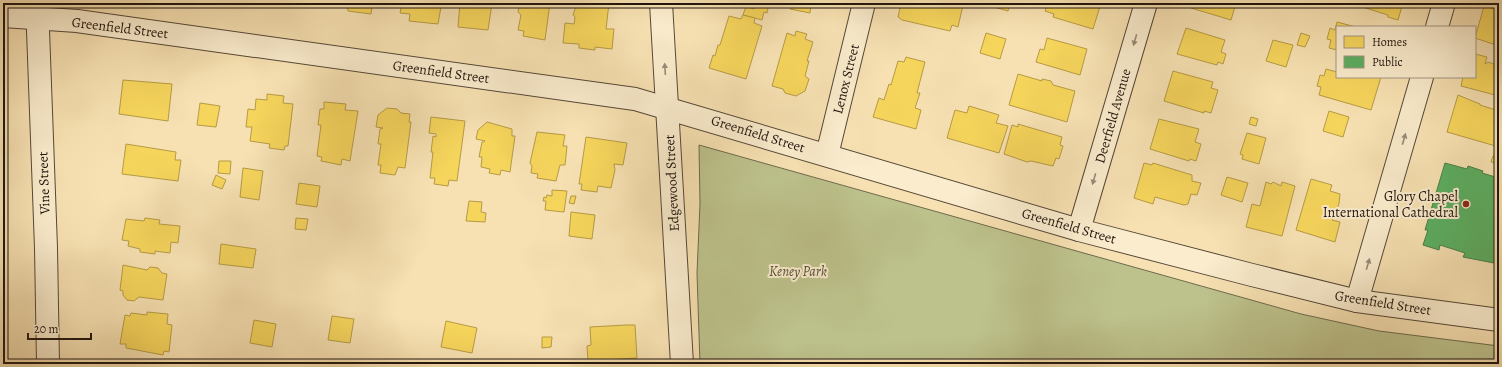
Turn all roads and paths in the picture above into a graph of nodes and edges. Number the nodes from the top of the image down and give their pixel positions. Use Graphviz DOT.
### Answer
graph roads {
  1 [pos="661,3"];
  2 [pos="864,3"];
  3 [pos="1146,3"];
  4 [pos="1444,3"];
  5 [pos="37,11"];
  6 [pos="3,16"];
  7 [pos="1437,26"];
  8 [pos="1422,78"];
  9 [pos="668,108"];
  10 [pos="827,155"];
  11 [pos="1079,230"];
  12 [pos="1357,301"];
  13 [pos="1499,320"];
  14 [pos="48,364"];
  15 [pos="682,364"];
  9 -- 1 [label="street, Edgewood Street, one-way"];
  2 -- 10 [label="street, Lenox Street"];
  3 -- 11 [label="street, Deerfield Avenue, one-way"];
  4 -- 7 [label="street"];
  5 -- 6 [label="street, Greenfield Street"];
  5 -- 9 [label="street, Greenfield Street"];
  5 -- 14 [label="street, Vine Street"];
  12 -- 8 [label="street, one-way"];
  9 -- 10 [label="street, Greenfield Street"];
  9 -- 15 [label="street, Edgewood Street"];
  10 -- 11 [label="street, Greenfield Street"];
  11 -- 12 [label="street, Greenfield Street"];
  12 -- 13 [label="street, Greenfield Street"];
}
